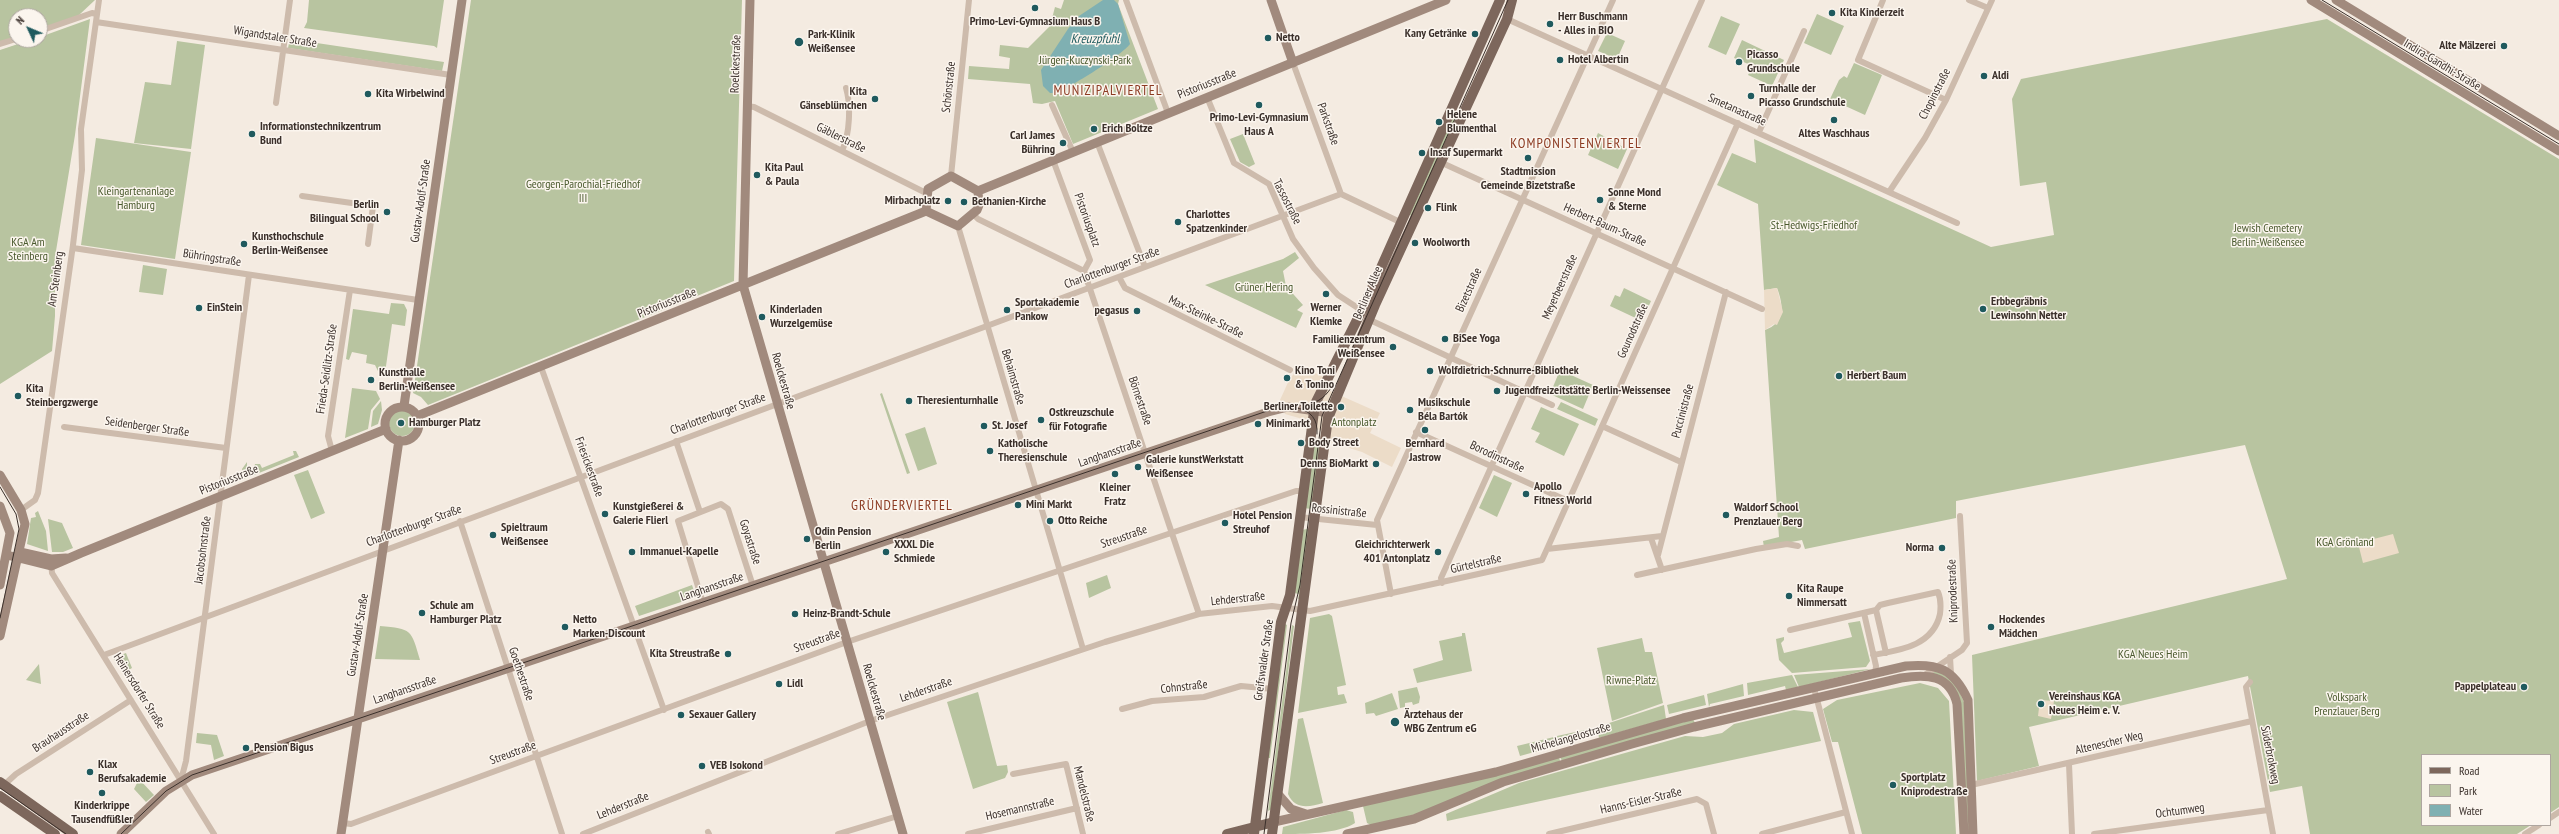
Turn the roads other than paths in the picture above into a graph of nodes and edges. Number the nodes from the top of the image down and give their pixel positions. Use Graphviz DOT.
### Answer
graph roads {
  1 [pos="99,0"];
  2 [pos="290,0"];
  3 [pos="462,0"];
  4 [pos="750,0"];
  5 [pos="969,0"];
  6 [pos="1126,0"];
  7 [pos="1271,0"];
  8 [pos="1446,0"];
  9 [pos="1500,0"];
  10 [pos="1512,0"];
  11 [pos="1613,0"];
  12 [pos="1702,0"];
  13 [pos="1883,0"];
  14 [pos="1969,0"];
  15 [pos="1992,0"];
  16 [pos="2312,0"];
  17 [pos="2336,0"];
  18 [pos="1988,8"];
  19 [pos="97,14"];
  20 [pos="1507,19"];
  21 [pos="96,22"];
  22 [pos="48,28"];
  23 [pos="1804,31"];
  24 [pos="283,50"];
  25 [pos="1588,55"];
  26 [pos="1293,63"];
  27 [pos="451,75"];
  28 [pos="846,88"];
  29 [pos="1662,88"];
  30 [pos="1208,97"];
  31 [pos="1946,100"];
  32 [pos="276,103"];
  33 [pos="1052,105"];
  34 [pos="746,106"];
  35 [pos="1168,113"];
  36 [pos="1738,123"];
  37 [pos="1758,132"];
  38 [pos="2559,136"];
  39 [pos="1097,142"];
  40 [pos="842,151"];
  41 [pos="2559,151"];
  42 [pos="1073,152"];
  43 [pos="1053,160"];
  44 [pos="1440,162"];
  45 [pos="951,176"];
  46 [pos="978,191"];
  47 [pos="1889,192"];
  48 [pos="926,193"];
  49 [pos="1341,194"];
  50 [pos="302,196"];
  51 [pos="1522,200"];
  52 [pos="926,211"];
  53 [pos="973,214"];
  54 [pos="1282,216"];
  55 [pos="1400,222"];
  56 [pos="1957,223"];
  57 [pos="958,226"];
  58 [pos="1596,234"];
  59 [pos="368,244"];
  60 [pos="73,248"];
  61 [pos="1145,267"];
  62 [pos="1673,268"];
  63 [pos="1084,271"];
  64 [pos="249,275"];
  65 [pos="1119,277"];
  66 [pos="743,285"];
  67 [pos="1090,287"];
  68 [pos="350,290"];
  69 [pos="1726,292"];
  70 [pos="418,300"];
  71 [pos="1762,309"];
  72 [pos="1361,310"];
  73 [pos="1370,320"];
  74 [pos="986,326"];
  75 [pos="1451,357"];
  76 [pos="541,367"];
  77 [pos="1290,370"];
  78 [pos="1525,391"];
  79 [pos="777,404"];
  80 [pos="1552,405"];
  81 [pos="404,406"];
  82 [pos="1314,410"];
  83 [pos="1330,413"];
  84 [pos="417,416"];
  85 [pos="1602,426"];
  86 [pos="64,427"];
  87 [pos="386,429"];
  88 [pos="1416,432"];
  89 [pos="399,440"];
  90 [pos="676,441"];
  91 [pos="226,448"];
  92 [pos="332,452"];
  93 [pos="1146,453"];
  94 [pos="1681,462"];
  95 [pos="1491,466"];
  96 [pos="0,475"];
  97 [pos="580,476"];
  98 [pos="1035,490"];
  99 [pos="1303,491"];
  100 [pos="220,497"];
  101 [pos="1568,502"];
  102 [pos="0,506"];
  103 [pos="21,510"];
  104 [pos="700,512"];
  105 [pos="1960,516"];
  106 [pos="1299,517"];
  107 [pos="1313,519"];
  108 [pos="460,521"];
  109 [pos="1377,525"];
  110 [pos="1172,532"];
  111 [pos="1662,536"];
  112 [pos="1652,538"];
  113 [pos="1798,546"];
  114 [pos="1547,549"];
  115 [pos="383,550"];
  116 [pos="1658,555"];
  117 [pos="15,556"];
  118 [pos="824,561"];
  119 [pos="51,563"];
  120 [pos="1662,570"];
  121 [pos="1058,571"];
  122 [pos="1637,575"];
  123 [pos="1442,583"];
  124 [pos="0,585"];
  125 [pos="753,586"];
  126 [pos="1391,594"];
  127 [pos="703,603"];
  128 [pos="1286,608"];
  129 [pos="1876,610"];
  130 [pos="1301,611"];
  131 [pos="1864,613"];
  132 [pos="1199,614"];
  133 [pos="206,615"];
  134 [pos="634,626"];
  135 [pos="1790,630"];
  136 [pos="0,636"];
  137 [pos="847,642"];
  138 [pos="1083,649"];
  139 [pos="1886,653"];
  140 [pos="104,655"];
  141 [pos="1873,655"];
  142 [pos="1950,658"];
  143 [pos="1937,666"];
  144 [pos="508,668"];
  145 [pos="1875,674"];
  146 [pos="1926,674"];
  147 [pos="1951,674"];
  148 [pos="2250,682"];
  149 [pos="1814,688"];
  150 [pos="1272,689"];
  151 [pos="1816,698"];
  152 [pos="131,700"];
  153 [pos="1122,709"];
  154 [pos="664,710"];
  155 [pos="357,719"];
  156 [pos="870,721"];
  157 [pos="2252,721"];
  158 [pos="537,756"];
  159 [pos="2069,764"];
  160 [pos="1013,774"];
  161 [pos="181,780"];
  162 [pos="2,784"];
  163 [pos="1971,785"];
  164 [pos="1277,793"];
  165 [pos="0,796"];
  166 [pos="1077,808"];
  167 [pos="2268,810"];
  168 [pos="1846,812"];
  169 [pos="1308,815"];
  170 [pos="898,816"];
  171 [pos="1274,822"];
  172 [pos="343,823"];
  173 [pos="2537,826"];
  174 [pos="1254,831"];
  175 [pos="1573,831"];
  176 [pos="1363,832"];
  177 [pos="55,834"];
  178 [pos="73,834"];
  179 [pos="121,834"];
  180 [pos="214,834"];
  181 [pos="341,834"];
  182 [pos="562,834"];
  183 [pos="583,834"];
  184 [pos="838,834"];
  185 [pos="903,834"];
  186 [pos="968,834"];
  187 [pos="1083,834"];
  188 [pos="1227,834"];
  189 [pos="1272,834"];
  190 [pos="1347,834"];
  191 [pos="1549,834"];
  192 [pos="1714,834"];
  193 [pos="1762,834"];
  194 [pos="1852,834"];
  195 [pos="1964,834"];
  196 [pos="1973,834"];
  197 [pos="2072,834"];
  198 [pos="2094,834"];
  199 [pos="2273,834"];
  200 [pos="2525,834"];
  1 -- 19 [label="street, Am Steinberg"];
  2 -- 24 [label="street"];
  3 -- 27 [label="street, Gustav-Adolf-Straße"];
  4 -- 34 [label="street, Roelckestraße"];
  5 -- 45 [label="street, Schönstraße"];
  6 -- 35 [label="street"];
  7 -- 26 [label="street, Parkstraße"];
  8 -- 26 [label="street, Pistoriusstraße"];
  9 -- 55 [label="main road, Berliner Allee"];
  10 -- 20 [label="main road, Berliner Allee"];
  11 -- 25 [label="street, Bizetstraße"];
  12 -- 29 [label="street, Meyerbeerstraße"];
  13 -- 31 [label="street"];
  14 -- 18 [label="street"];
  15 -- 18 [label="street, Chopinstraße"];
  16 -- 41 [label="street, Indira-Gandhi-Straße"];
  17 -- 38 [label="street, Indira-Gandhi-Straße"];
  18 -- 31 [label="street, Chopinstraße"];
  19 -- 21 [label="street, Am Steinberg"];
  19 -- 22 [label="street"];
  20 -- 25 [label="street, Smetanastraße"];
  20 -- 44 [label="main road, Berliner Allee"];
  21 -- 24 [label="street, Wigandstaler Straße"];
  21 -- 60 [label="street, Am Steinberg"];
  23 -- 37 [label="street"];
  24 -- 27 [label="street, Wigandstaler Straße"];
  24 -- 32 [label="street"];
  25 -- 29 [label="street, Smetanastraße"];
  25 -- 51 [label="street, Bizetstraße"];
  26 -- 30 [label="street, Pistoriusstraße"];
  26 -- 49 [label="street, Parkstraße"];
  27 -- 70 [label="street, Gustav-Adolf-Straße"];
  28 -- 40 [label="street"];
  29 -- 36 [label="street, Smetanastraße"];
  29 -- 58 [label="street, Meyerbeerstraße"];
  30 -- 35 [label="street, Pistoriusstraße"];
  30 -- 54 [label="street, Tassostraße"];
  31 -- 47 [label="street, Chopinstraße"];
  33 -- 42 [label="street"];
  34 -- 40 [label="street, Gäblerstraße"];
  34 -- 66 [label="street, Roelckestraße"];
  35 -- 39 [label="street, Pistoriusstraße"];
  36 -- 37 [label="street, Smetanastraße"];
  36 -- 62 [label="street, Gounodstraße"];
  37 -- 47 [label="street, Smetanastraße"];
  39 -- 42 [label="street, Pistoriusstraße"];
  39 -- 61 [label="street"];
  40 -- 48 [label="street, Gäblerstraße"];
  42 -- 43 [label="street, Pistoriusstraße"];
  43 -- 46 [label="street, Pistoriusstraße"];
  43 -- 63 [label="street, Pistoriusplatz"];
  44 -- 51 [label="street, Herbert-Baum-Straße"];
  44 -- 73 [label="main road, Berliner Allee"];
  45 -- 46 [label="street"];
  45 -- 48 [label="street"];
  46 -- 53 [label="street"];
  47 -- 56 [label="street, Smetanastraße"];
  48 -- 52 [label="street"];
  49 -- 54 [label="street, Charlottenburger Straße"];
  49 -- 55 [label="street"];
  50 -- 59 [label="street"];
  51 -- 58 [label="street, Herbert-Baum-Straße"];
  51 -- 75 [label="street, Bizetstraße"];
  52 -- 57 [label="street"];
  52 -- 66 [label="street, Pistoriusstraße"];
  53 -- 57 [label="street"];
  53 -- 63 [label="street"];
  54 -- 61 [label="street, Charlottenburger Straße"];
  54 -- 72 [label="street, Tassostraße"];
  55 -- 72 [label="main road, Berliner Allee"];
  57 -- 74 [label="street, Behaimstraße"];
  58 -- 62 [label="street, Herbert-Baum-Straße"];
  58 -- 78 [label="street, Meyerbeerstraße"];
  60 -- 64 [label="street, Bühringstraße"];
  60 -- 103 [label="street, Am Steinberg"];
  61 -- 65 [label="street, Charlottenburger Straße"];
  62 -- 69 [label="street, Herbert-Baum-Straße"];
  62 -- 85 [label="street, Gounodstraße"];
  63 -- 67 [label="street"];
  64 -- 68 [label="street, Bühringstraße"];
  64 -- 91 [label="street, Jacobsohnstraße"];
  65 -- 67 [label="street, Charlottenburger Straße"];
  65 -- 77 [label="street, Max-Steinke-Straße"];
  66 -- 76 [label="street, Pistoriusstraße"];
  66 -- 79 [label="street, Roelckestraße"];
  67 -- 74 [label="street, Charlottenburger Straße"];
  67 -- 93 [label="street, Börnestraße"];
  68 -- 70 [label="street, Bühringstraße"];
  68 -- 92 [label="street, Frieda-Seidlitz-Straße"];
  69 -- 71 [label="street, Herbert-Baum-Straße"];
  69 -- 94 [label="street, Puccinistraße"];
  70 -- 81 [label="street, Gustav-Adolf-Straße"];
  72 -- 82 [label="main road, Berliner Allee"];
  73 -- 75 [label="street"];
  73 -- 83 [label="main road, Berliner Allee"];
  74 -- 79 [label="street, Charlottenburger Straße"];
  74 -- 98 [label="street, Behaimstraße"];
  75 -- 78 [label="street"];
  75 -- 88 [label="street, Bizetstraße"];
  76 -- 84 [label="street, Pistoriusstraße"];
  76 -- 97 [label="street, Friesickestraße"];
  78 -- 80 [label="street"];
  78 -- 95 [label="street, Meyerbeerstraße"];
  79 -- 90 [label="street, Charlottenburger Straße"];
  79 -- 118 [label="street, Roelckestraße"];
  81 -- 84 [label="street"];
  81 -- 87 [label="street"];
  82 -- 83 [label="street, Langhansstraße"];
  82 -- 93 [label="street, Langhansstraße"];
  82 -- 99 [label="main road, Berliner Allee"];
  83 -- 107 [label="main road, Berliner Allee"];
  84 -- 89 [label="street"];
  85 -- 94 [label="street"];
  85 -- 101 [label="street, Gounodstraße"];
  86 -- 91 [label="street, Seidenberger Straße"];
  87 -- 89 [label="street"];
  87 -- 92 [label="street, Pistoriusstraße"];
  88 -- 95 [label="street, Borodinstraße"];
  88 -- 109 [label="street, Bizetstraße"];
  89 -- 115 [label="street, Gustav-Adolf-Straße"];
  90 -- 97 [label="street, Charlottenburger Straße"];
  90 -- 104 [label="street"];
  91 -- 100 [label="street, Jacobsohnstraße"];
  92 -- 100 [label="street, Pistoriusstraße"];
  93 -- 98 [label="street, Langhansstraße"];
  93 -- 110 [label="street, Börnestraße"];
  94 -- 111 [label="street, Puccinistraße"];
  95 -- 101 [label="street, Borodinstraße"];
  95 -- 123 [label="street, Meyerbeerstraße"];
  96 -- 103 [label="street"];
  97 -- 108 [label="street, Charlottenburger Straße"];
  97 -- 134 [label="street, Friesickestraße"];
  98 -- 118 [label="street, Langhansstraße"];
  98 -- 121 [label="street, Behaimstraße"];
  99 -- 106 [label="main road, Berliner Allee"];
  99 -- 110 [label="street, Streustraße"];
  100 -- 119 [label="street, Pistoriusstraße"];
  100 -- 133 [label="street, Jacobsohnstraße"];
  101 -- 114 [label="street, Gounodstraße"];
  102 -- 117 [label="street"];
  103 -- 117 [label="street"];
  104 -- 125 [label="street, Goyastraße"];
  104 -- 127 [label="street"];
  105 -- 142 [label="street, Kniprodestraße"];
  106 -- 107 [label="street, Rossinistraße"];
  106 -- 128 [label="main road, Berliner Allee"];
  107 -- 109 [label="street, Rossinistraße"];
  107 -- 130 [label="main road, Berliner Allee"];
  108 -- 115 [label="street, Charlottenburger Straße"];
  108 -- 144 [label="street, Goethestraße"];
  109 -- 126 [label="street"];
  110 -- 121 [label="street, Streustraße"];
  110 -- 132 [label="street, Börnestraße"];
  111 -- 112 [label="street"];
  111 -- 116 [label="street"];
  112 -- 114 [label="street"];
  112 -- 116 [label="street"];
  113 -- 120 [label="street"];
  114 -- 123 [label="street, Gürtelstraße"];
  115 -- 133 [label="street, Charlottenburger Straße"];
  115 -- 155 [label="street, Gustav-Adolf-Straße"];
  116 -- 120 [label="street"];
  117 -- 119 [label="street, Pistoriusstraße"];
  117 -- 124 [label="street"];
  117 -- 136 [label="street"];
  118 -- 125 [label="street, Langhansstraße"];
  118 -- 137 [label="street, Roelckestraße"];
  119 -- 140 [label="street, Heinersdorfer Straße"];
  120 -- 122 [label="street"];
  121 -- 137 [label="street, Streustraße"];
  121 -- 138 [label="street, Behaimstraße"];
  123 -- 126 [label="street, Gürtelstraße"];
  125 -- 127 [label="street, Langhansstraße"];
  126 -- 130 [label="street, Gürtelstraße"];
  127 -- 134 [label="street, Langhansstraße"];
  128 -- 130 [label="street, Greifswalder Straße"];
  128 -- 132 [label="street, Lehderstraße"];
  128 -- 150 [label="main road, Greifswalder Straße"];
  129 -- 131 [label="street"];
  129 -- 139 [label="street"];
  129 -- 139 [label="street"];
  130 -- 164 [label="main road"];
  131 -- 135 [label="street"];
  131 -- 141 [label="street"];
  132 -- 138 [label="street, Lehderstraße"];
  133 -- 140 [label="street, Charlottenburger Straße"];
  133 -- 161 [label="street, Jacobsohnstraße"];
  134 -- 144 [label="street, Langhansstraße"];
  134 -- 154 [label="street, Friesickestraße"];
  137 -- 154 [label="street, Streustraße"];
  137 -- 156 [label="street, Roelckestraße"];
  138 -- 156 [label="street, Lehderstraße"];
  139 -- 141 [label="street"];
  140 -- 152 [label="street, Heinersdorfer Straße"];
  141 -- 145 [label="street"];
  142 -- 143 [label="street, Kniprodestraße"];
  142 -- 147 [label="street"];
  143 -- 145 [label="street, Michelangelostraße"];
  143 -- 146 [label="street, Kniprodestraße"];
  143 -- 147 [label="street"];
  144 -- 155 [label="street, Langhansstraße"];
  144 -- 158 [label="street, Goethestraße"];
  145 -- 149 [label="street, Michelangelostraße"];
  146 -- 151 [label="street, Michelangelostraße"];
  146 -- 195 [label="street"];
  147 -- 163 [label="street"];
  148 -- 157 [label="street, Süderbrokweg"];
  149 -- 151 [label="street"];
  149 -- 169 [label="street, Michelangelostraße"];
  150 -- 153 [label="street, Cohnstraße"];
  150 -- 174 [label="main road, Greifswalder Straße"];
  151 -- 168 [label="street"];
  151 -- 176 [label="street, Michelangelostraße"];
  152 -- 161 [label="street, Heinersdorfer Straße"];
  152 -- 162 [label="street, Brauhausstraße"];
  154 -- 158 [label="street, Streustraße"];
  155 -- 161 [label="street, Langhansstraße"];
  155 -- 172 [label="street, Gustav-Adolf-Straße"];
  156 -- 170 [label="street, Roelckestraße"];
  156 -- 183 [label="street, Lehderstraße"];
  157 -- 159 [label="street, Altenescher Weg"];
  157 -- 167 [label="street, Süderbrokweg"];
  158 -- 172 [label="street, Streustraße"];
  158 -- 182 [label="street, Goethestraße"];
  159 -- 163 [label="street, Altenescher Weg"];
  159 -- 197 [label="street"];
  160 -- 166 [label="street, Mandelstraße"];
  161 -- 179 [label="street, Langhansstraße"];
  161 -- 180 [label="street, Heinersdorfer Straße"];
  162 -- 178 [label="main road"];
  163 -- 196 [label="street"];
  164 -- 169 [label="street"];
  164 -- 171 [label="main road"];
  165 -- 177 [label="main road"];
  166 -- 186 [label="street, Hosemannstraße"];
  166 -- 187 [label="street, Mandelstraße"];
  167 -- 198 [label="street, Ochtumweg"];
  167 -- 199 [label="street, Süderbrokweg"];
  168 -- 193 [label="street"];
  168 -- 194 [label="street"];
  169 -- 171 [label="street, Michelangelostraße"];
  170 -- 184 [label="street"];
  170 -- 185 [label="street"];
  171 -- 174 [label="main road"];
  171 -- 189 [label="main road"];
  172 -- 181 [label="street, Gustav-Adolf-Straße"];
  173 -- 200 [label="street"];
  174 -- 188 [label="main road"];
  175 -- 191 [label="street, Hanns-Eisler-Straße"];
  175 -- 192 [label="street, Hanns-Eisler-Straße"];
  176 -- 190 [label="street, Michelangelostraße"];
}
